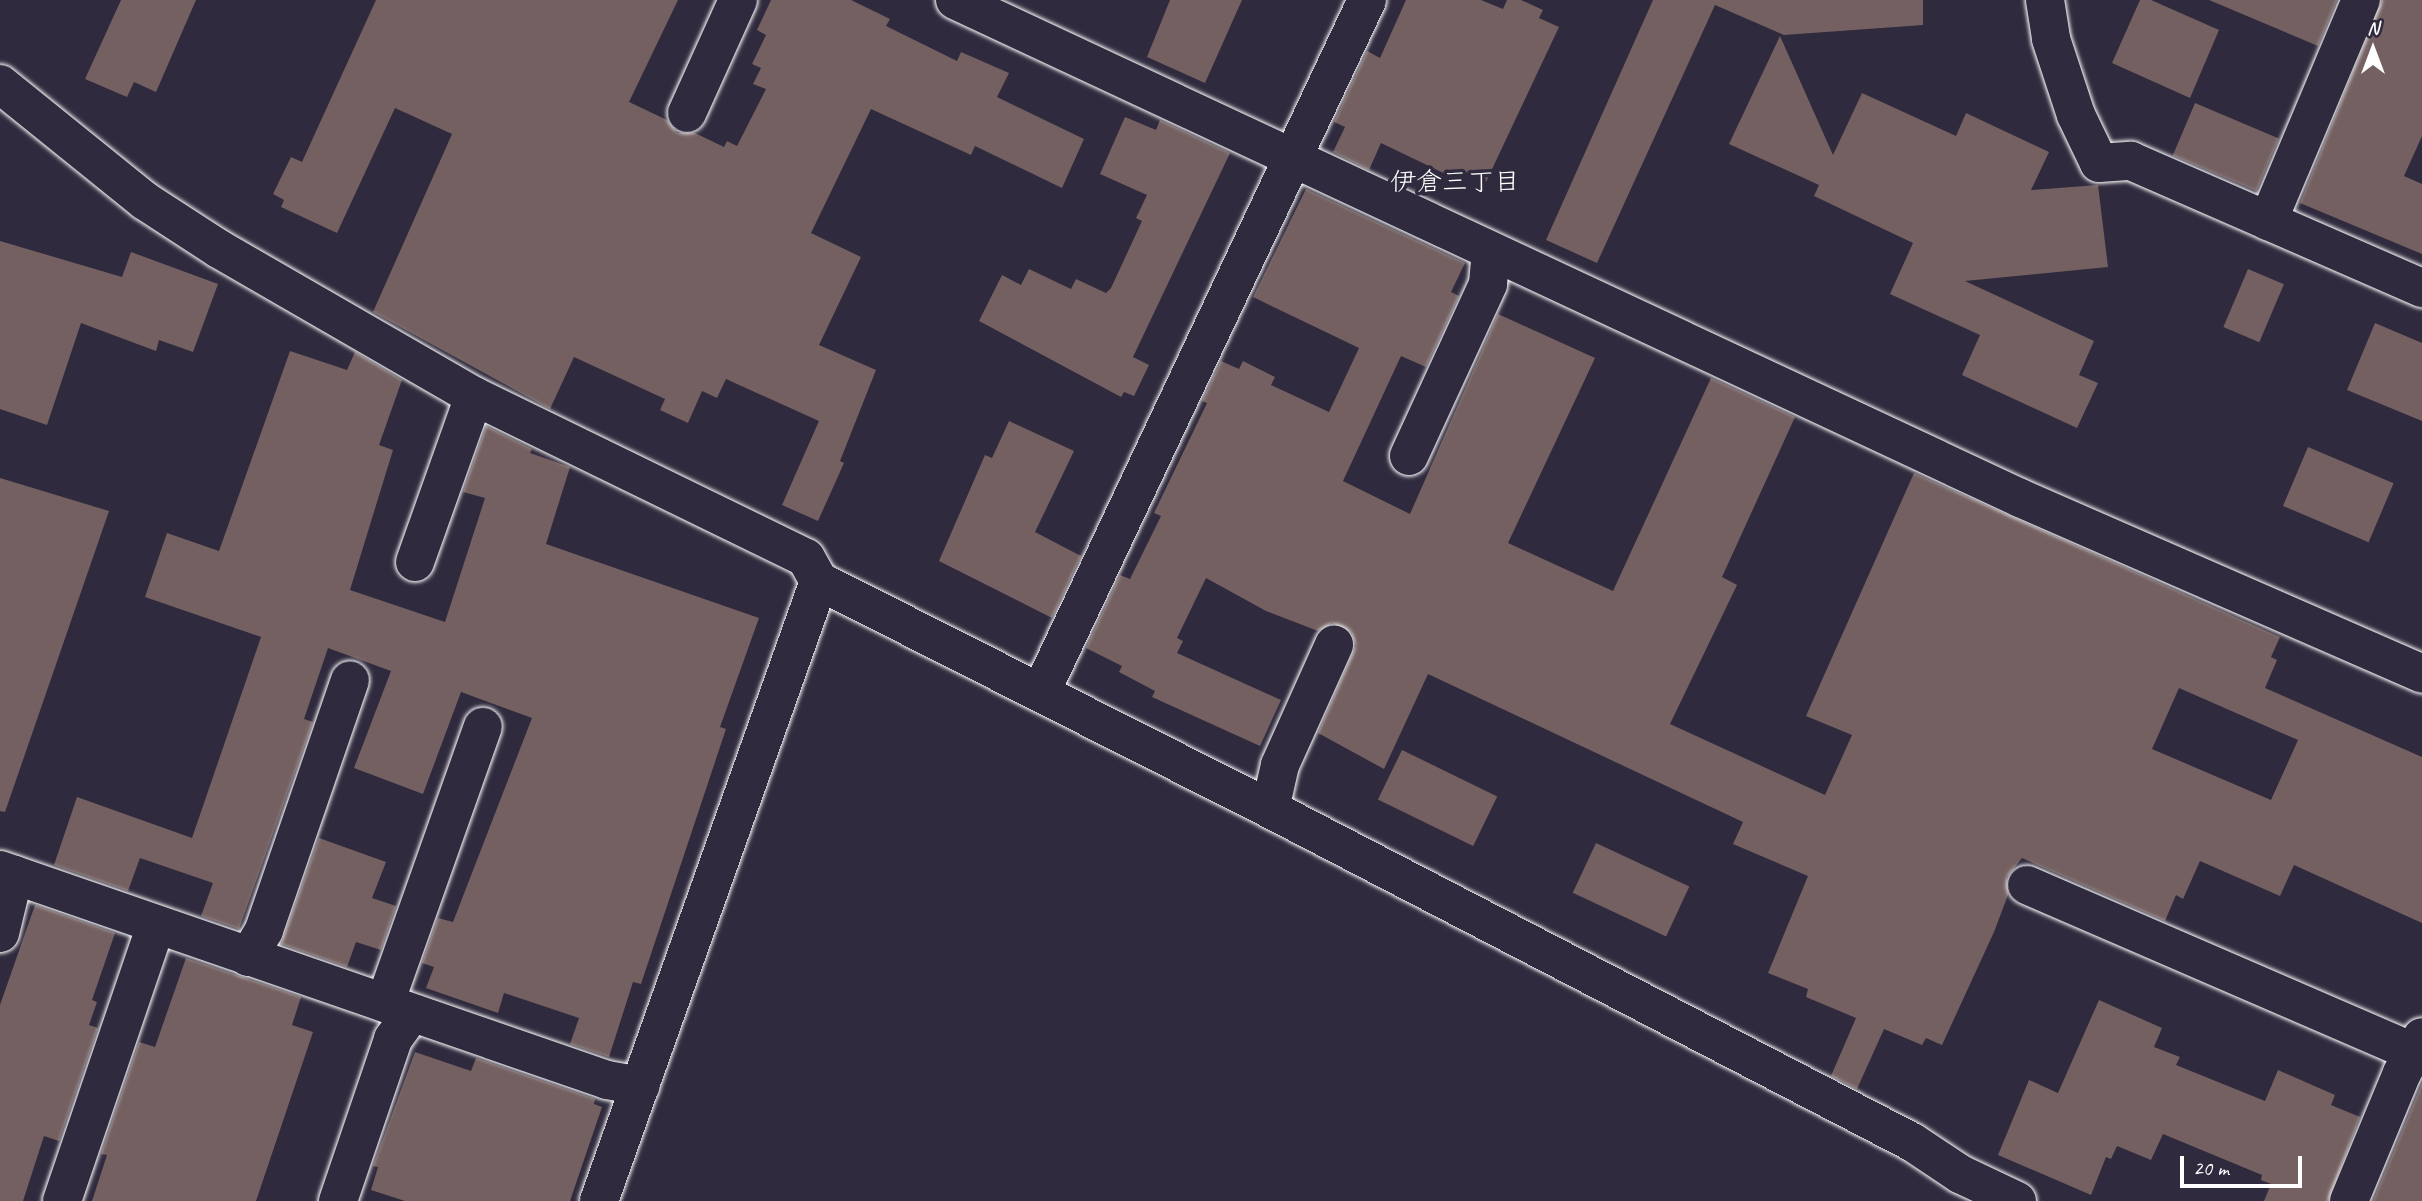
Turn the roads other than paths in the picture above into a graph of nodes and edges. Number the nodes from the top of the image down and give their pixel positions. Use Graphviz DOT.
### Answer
graph roads {
  1 [pos="738,0"];
  2 [pos="955,0"];
  3 [pos="1367,0"];
  4 [pos="2045,0"];
  5 [pos="2361,0"];
  6 [pos="0,83"];
  7 [pos="687,113"];
  8 [pos="1295,156"];
  9 [pos="2268,221"];
  10 [pos="1491,251"];
  11 [pos="2422,288"];
  12 [pos="474,396"];
  13 [pos="1409,456"];
  14 [pos="415,562"];
  15 [pos="819,581"];
  16 [pos="1334,645"];
  17 [pos="2422,674"];
  18 [pos="350,680"];
  19 [pos="1041,692"];
  20 [pos="483,727"];
  21 [pos="1270,809"];
  22 [pos="7,873"];
  23 [pos="2027,885"];
  24 [pos="156,925"];
  25 [pos="0,933"];
  26 [pos="248,957"];
  27 [pos="399,1008"];
  28 [pos="2418,1054"];
  29 [pos="640,1086"];
  30 [pos="62,1201"];
  31 [pos="338,1201"];
  32 [pos="599,1201"];
  33 [pos="2017,1201"];
  34 [pos="2349,1201"];
  1 -- 7 [label="street"];
  2 -- 8 [label="street"];
  3 -- 8 [label="street"];
  4 -- 9 [label="street"];
  5 -- 9 [label="street"];
  6 -- 12 [label="street"];
  8 -- 10 [label="street"];
  8 -- 19 [label="street"];
  9 -- 11 [label="street"];
  10 -- 13 [label="street"];
  10 -- 17 [label="street"];
  12 -- 14 [label="street"];
  12 -- 15 [label="street"];
  15 -- 19 [label="street"];
  15 -- 29 [label="street"];
  16 -- 21 [label="street"];
  18 -- 26 [label="street"];
  19 -- 21 [label="street"];
  20 -- 27 [label="street"];
  21 -- 33 [label="street"];
  22 -- 24 [label="street"];
  22 -- 25 [label="street"];
  23 -- 28 [label="street"];
  24 -- 26 [label="street"];
  24 -- 30 [label="street"];
  26 -- 27 [label="street"];
  27 -- 29 [label="street"];
  27 -- 31 [label="street"];
  28 -- 34 [label="street"];
  29 -- 32 [label="street"];
}
